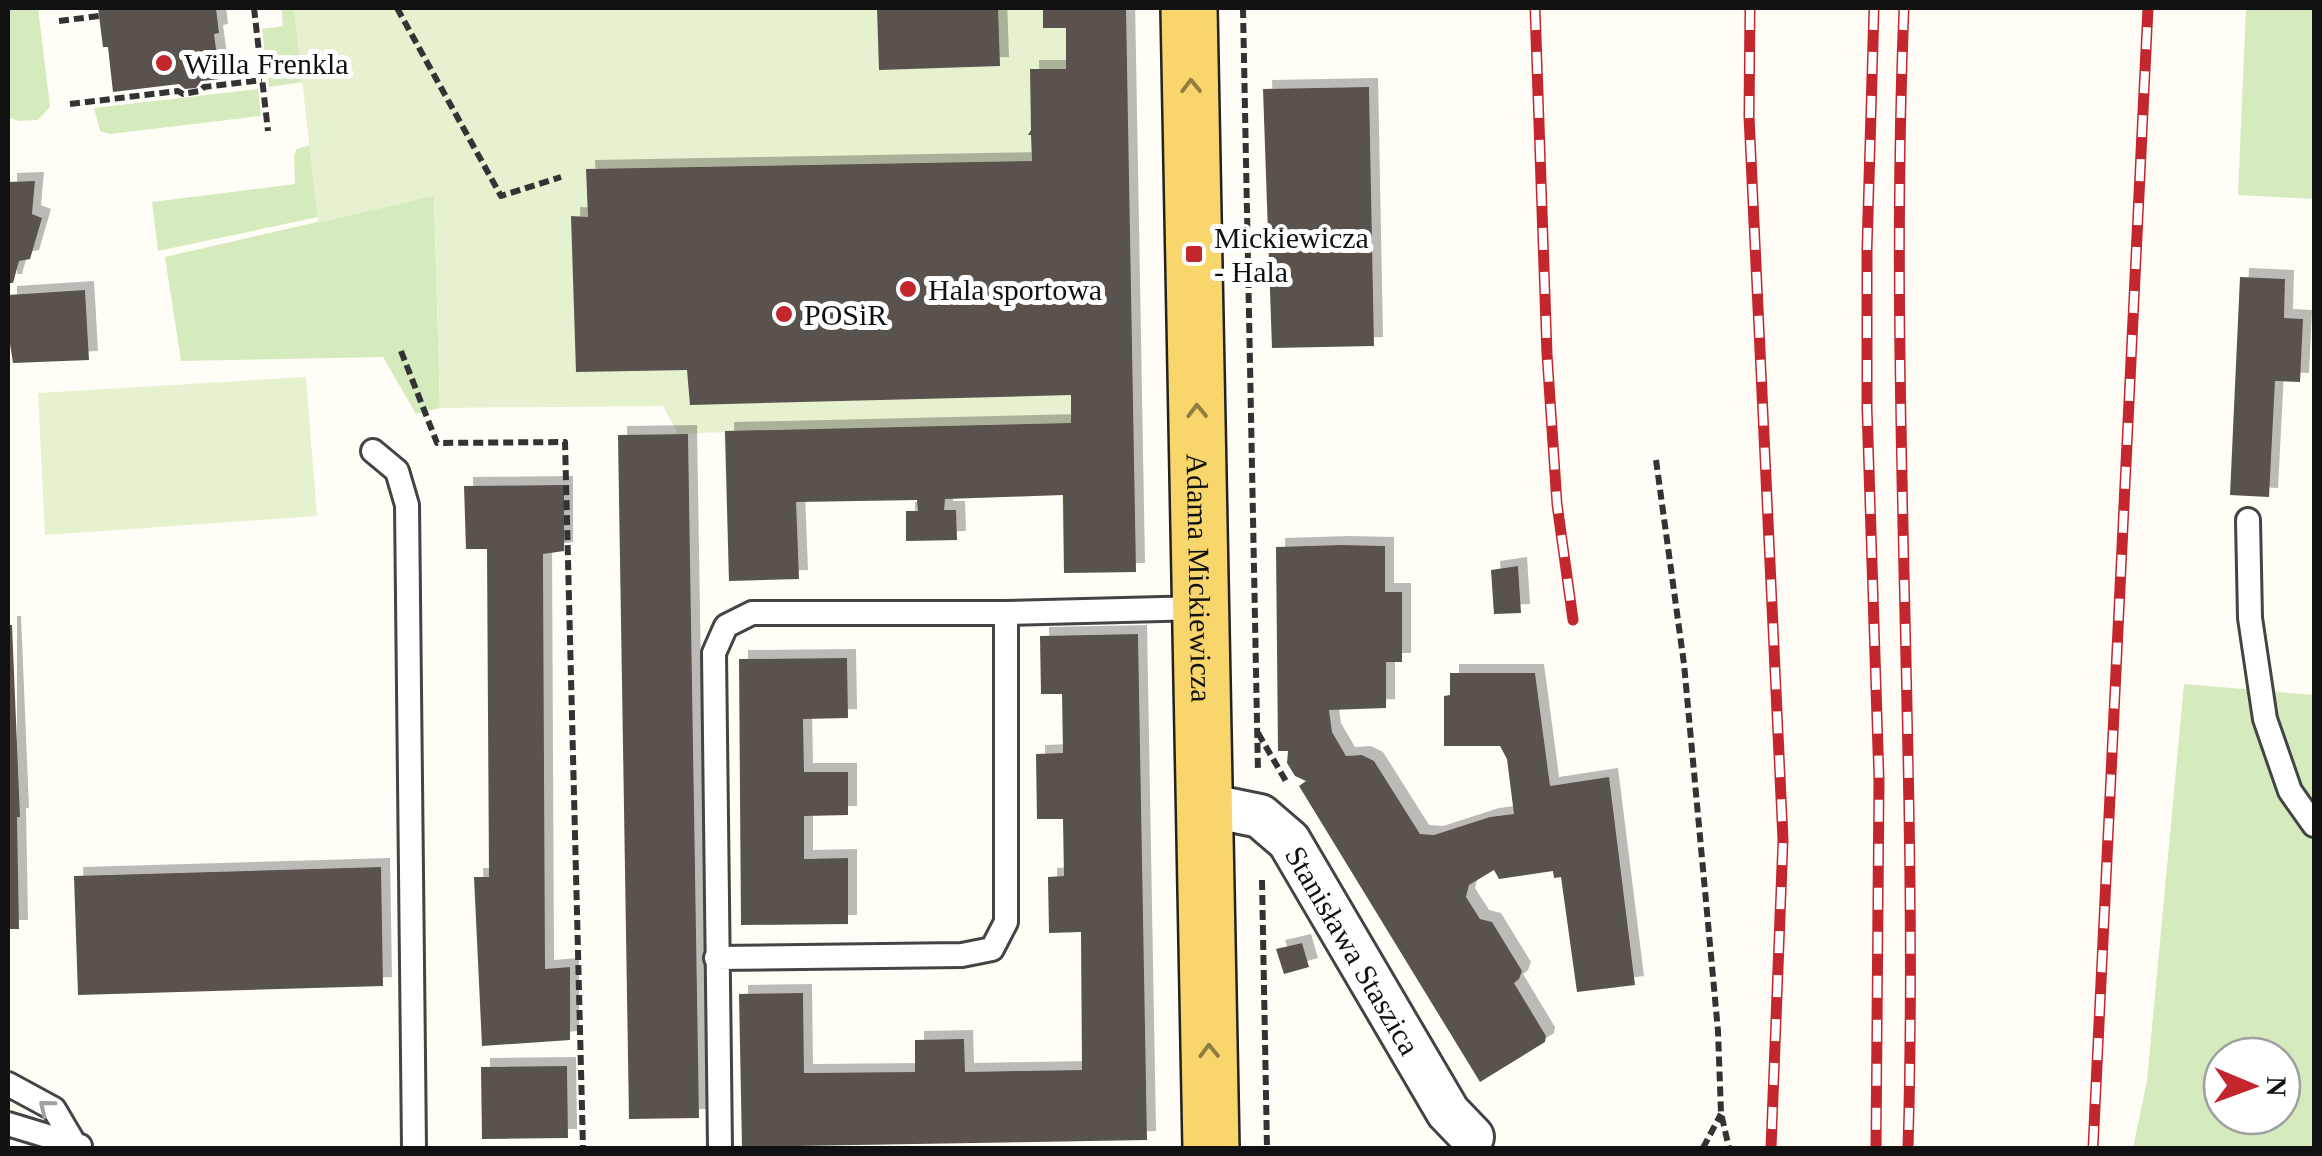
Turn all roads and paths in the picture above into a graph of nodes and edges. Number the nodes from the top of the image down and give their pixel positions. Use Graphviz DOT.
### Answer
graph roads {
  1 [pos="254,8"];
  2 [pos="397,8"];
  3 [pos="1189,8"];
  4 [pos="1243,8"];
  5 [pos="99,16"];
  6 [pos="59,21"];
  7 [pos="262,80"];
  8 [pos="70,104"];
  9 [pos="268,131"];
  10 [pos="561,177"];
  11 [pos="401,351"];
  12 [pos="373,451"];
  13 [pos="1656,460"];
  14 [pos="2248,520"];
  15 [pos="1201,608"];
  16 [pos="1006,613"];
  17 [pos="1257,732"];
  18 [pos="1206,804"];
  19 [pos="2314,825"];
  20 [pos="1262,882"];
  21 [pos="716,958"];
  22 [pos="8,1084"];
  23 [pos="1722,1113"];
  24 [pos="8,1124"];
  25 [pos="1472,1137"];
  26 [pos="78,1146"];
  27 [pos="414,1148"];
  28 [pos="584,1148"];
  29 [pos="720,1148"];
  30 [pos="1211,1148"];
  31 [pos="1268,1148"];
  32 [pos="1702,1148"];
  33 [pos="1729,1148"];
  1 -- 7 [label="path"];
  2 -- 10 [label="path"];
  15 -- 3 [label="main road, Adama Mickiewicza, one-way"];
  4 -- 17 [label="path"];
  5 -- 6 [label="path"];
  7 -- 8 [label="path"];
  7 -- 9 [label="path"];
  11 -- 28 [label="path"];
  12 -- 27 [label="lane"];
  13 -- 23 [label="path"];
  14 -- 19 [label="lane"];
  15 -- 16 [label="lane"];
  15 -- 18 [label="main road, Adama Mickiewicza"];
  16 -- 21 [label="lane"];
  16 -- 21 [label="lane"];
  18 -- 25 [label="street, Stanisława Staszica"];
  30 -- 18 [label="main road, Adama Mickiewicza, one-way"];
  20 -- 31 [label="path"];
  21 -- 29 [label="lane"];
  26 -- 22 [label="lane, one-way"];
  23 -- 32 [label="path"];
  23 -- 33 [label="path"];
  24 -- 26 [label="lane"];
}
